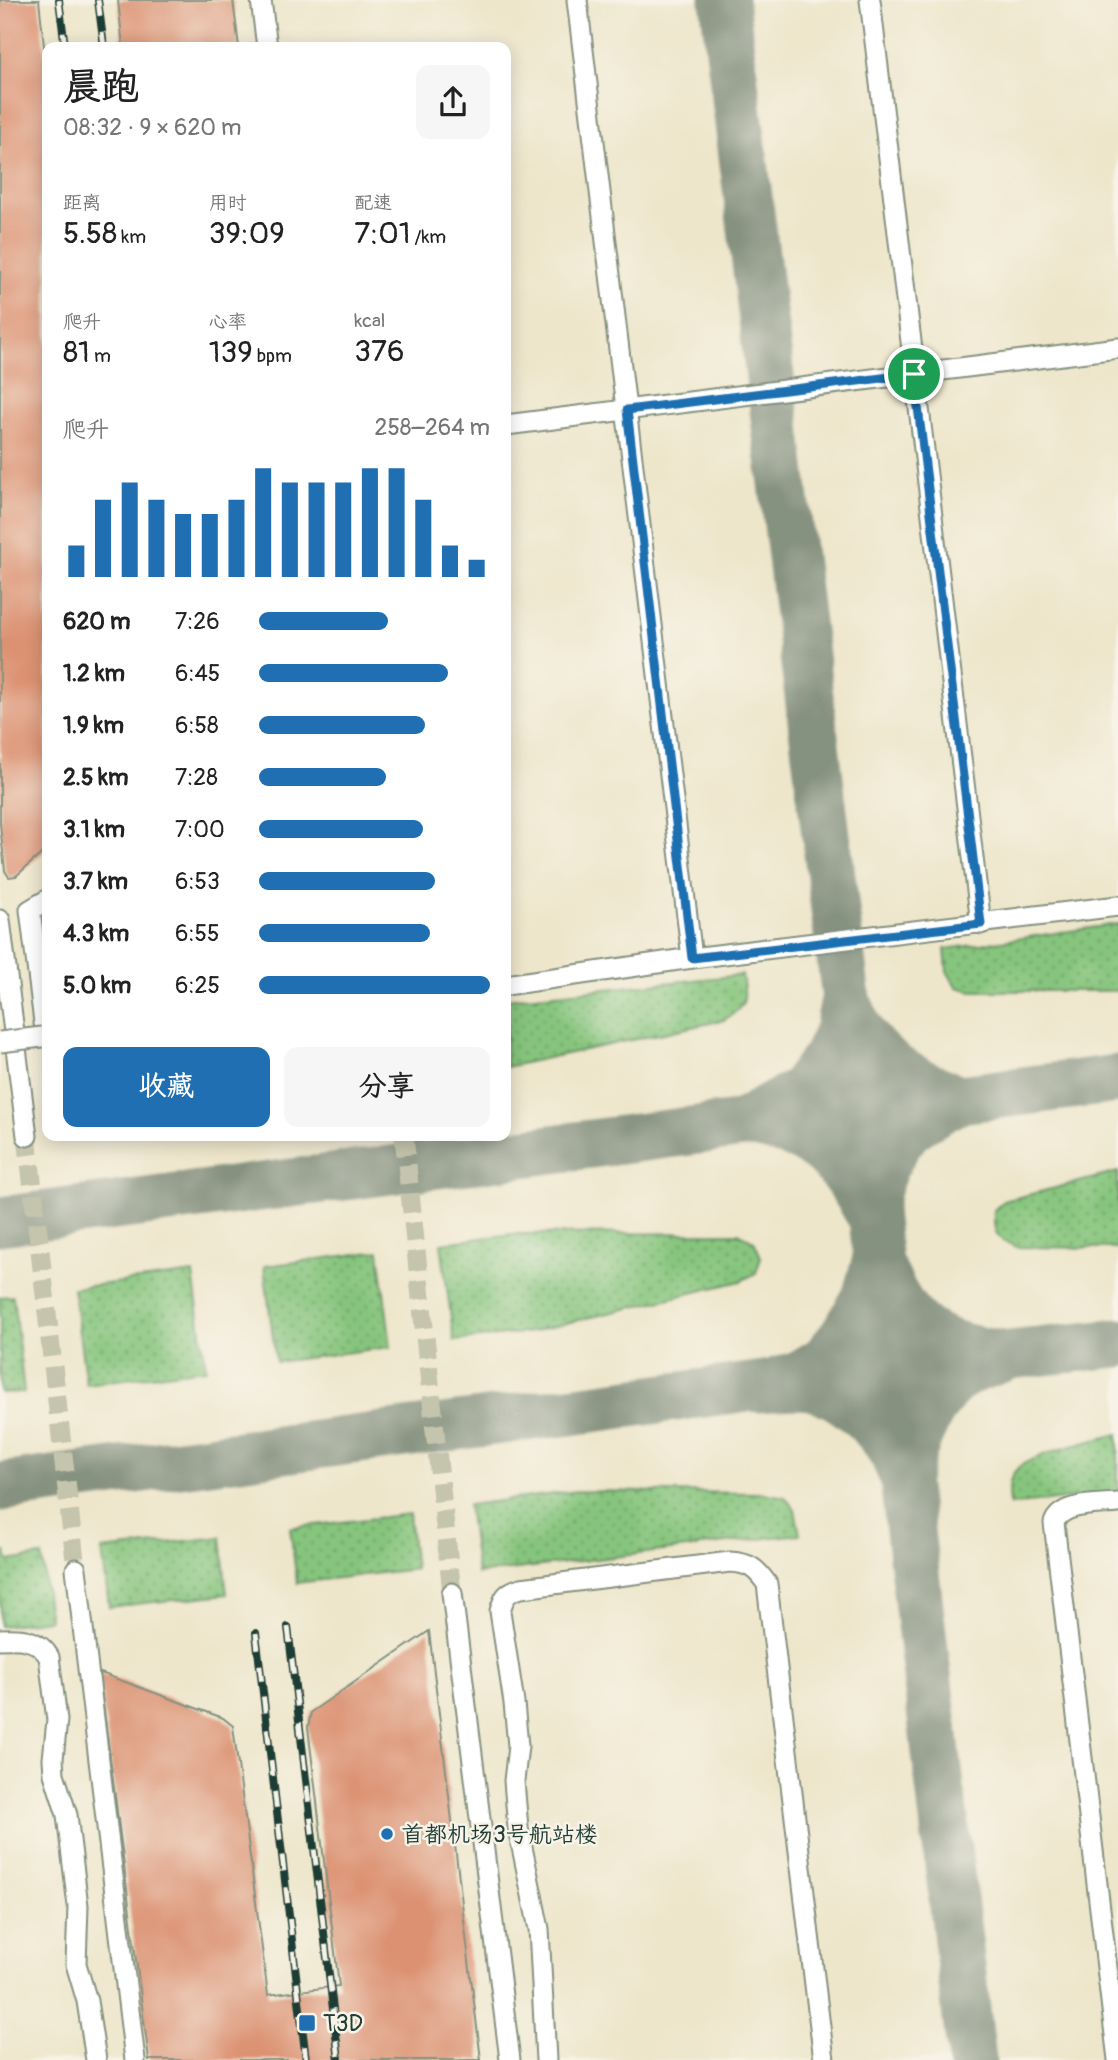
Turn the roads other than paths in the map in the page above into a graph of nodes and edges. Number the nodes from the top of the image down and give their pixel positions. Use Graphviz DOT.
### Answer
graph roads {
  1 [pos="261,0"];
  2 [pos="578,0"];
  3 [pos="870,0"];
  4 [pos="266,42"];
  5 [pos="1118,348"];
  6 [pos="914,374"];
  7 [pos="627,410"];
  8 [pos="511,424"];
  9 [pos="42,903"];
  10 [pos="1118,906"];
  11 [pos="0,920"];
  12 [pos="981,924"];
  13 [pos="692,958"];
  14 [pos="511,984"];
  15 [pos="42,1006"];
  16 [pos="42,1036"];
  17 [pos="0,1042"];
  18 [pos="27,1136"];
  19 [pos="1118,1503"];
  20 [pos="76,1569"];
  21 [pos="452,1593"];
  22 [pos="0,1639"];
  23 [pos="96,2060"];
  24 [pos="135,2060"];
  25 [pos="510,2060"];
  26 [pos="546,2060"];
  27 [pos="824,2060"];
  28 [pos="1118,2060"];
  1 -- 4 [label="lane"];
  2 -- 7 [label="lane"];
  3 -- 6 [label="lane"];
  5 -- 6 [label="lane"];
  6 -- 7 [label="lane"];
  6 -- 12 [label="lane"];
  7 -- 8 [label="lane"];
  7 -- 13 [label="lane"];
  9 -- 15 [label="lane"];
  10 -- 12 [label="lane"];
  11 -- 18 [label="lane"];
  12 -- 13 [label="lane"];
  13 -- 14 [label="lane"];
  16 -- 17 [label="lane, bridge"];
  19 -- 28 [label="lane"];
  20 -- 24 [label="lane"];
  21 -- 25 [label="lane"];
  22 -- 23 [label="lane"];
  26 -- 27 [label="lane"];
}
